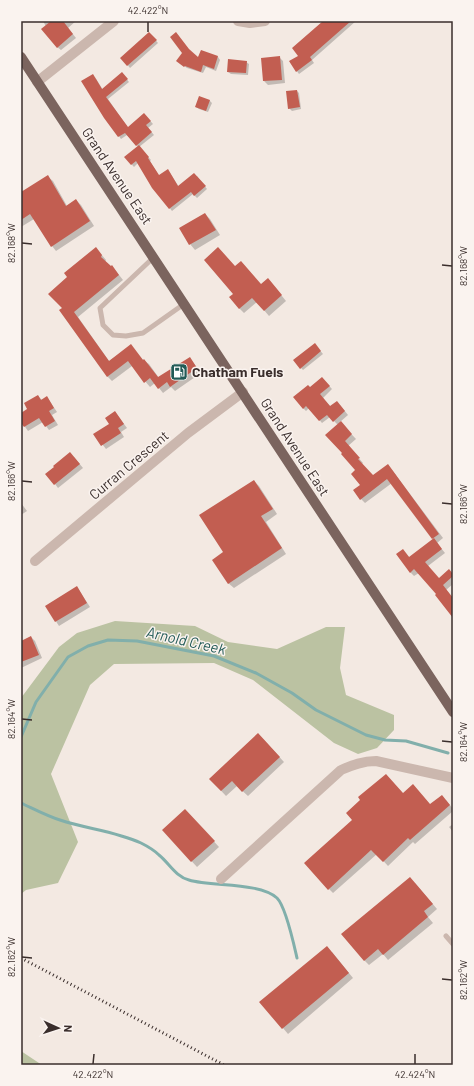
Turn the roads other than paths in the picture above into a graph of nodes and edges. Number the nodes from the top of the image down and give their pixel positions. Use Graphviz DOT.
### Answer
graph roads {
  1 [pos="114,21"];
  2 [pos="238,21"];
  3 [pos="264,21"];
  4 [pos="21,57"];
  5 [pos="37,82"];
  6 [pos="154,257"];
  7 [pos="184,304"];
  8 [pos="243,392"];
  9 [pos="35,561"];
  10 [pos="453,712"];
  11 [pos="453,778"];
  12 [pos="221,879"];
  13 [pos="446,936"];
  14 [pos="453,944"];
  1 -- 5 [label="street"];
  2 -- 3 [label="street"];
  4 -- 5 [label="main road, Grand Avenue East"];
  5 -- 6 [label="main road, Grand Avenue East"];
  6 -- 7 [label="main road, Grand Avenue East"];
  6 -- 7 [label="lane"];
  7 -- 8 [label="main road, Grand Avenue East"];
  8 -- 9 [label="street, Curran Crescent"];
  8 -- 10 [label="main road, Grand Avenue East"];
  11 -- 12 [label="street"];
  13 -- 14 [label="lane"];
}
